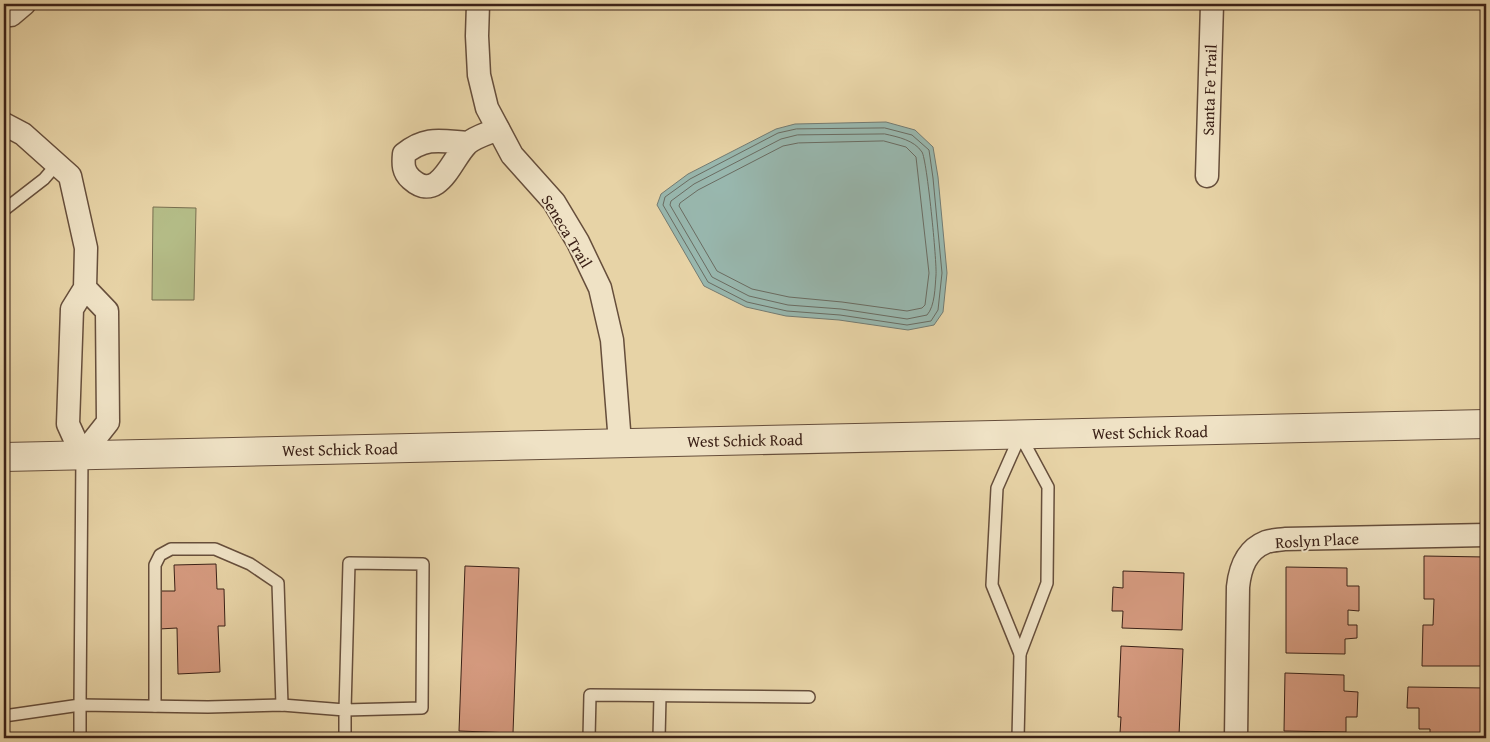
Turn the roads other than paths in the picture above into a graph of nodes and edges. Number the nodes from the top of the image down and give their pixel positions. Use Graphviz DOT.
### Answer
graph roads {
  1 [pos="24,4"];
  2 [pos="478,4"];
  3 [pos="1212,4"];
  4 [pos="4,15"];
  5 [pos="4,124"];
  6 [pos="498,129"];
  7 [pos="467,143"];
  8 [pos="57,164"];
  9 [pos="1206,176"];
  10 [pos="4,210"];
  11 [pos="86,288"];
  12 [pos="1486,424"];
  13 [pos="1020,435"];
  14 [pos="620,443"];
  15 [pos="82,455"];
  16 [pos="4,457"];
  17 [pos="1486,535"];
  18 [pos="1020,654"];
  19 [pos="660,696"];
  20 [pos="809,698"];
  21 [pos="80,705"];
  22 [pos="282,705"];
  23 [pos="155,706"];
  24 [pos="345,710"];
  25 [pos="4,716"];
  26 [pos="80,738"];
  27 [pos="345,738"];
  28 [pos="589,738"];
  29 [pos="659,738"];
  30 [pos="1018,738"];
  31 [pos="1236,738"];
  1 -- 4 [label="street"];
  2 -- 6 [label="street, Seneca Trail"];
  3 -- 9 [label="street, Santa Fe Trail"];
  5 -- 8 [label="street"];
  6 -- 7 [label="street"];
  6 -- 14 [label="street, Seneca Trail"];
  8 -- 10 [label="lane"];
  8 -- 11 [label="street"];
  11 -- 15 [label="street"];
  11 -- 15 [label="street"];
  12 -- 13 [label="street, West Schick Road"];
  13 -- 14 [label="street, West Schick Road"];
  13 -- 18 [label="lane"];
  13 -- 18 [label="lane"];
  14 -- 15 [label="street, West Schick Road"];
  15 -- 16 [label="street, West Schick Road"];
  15 -- 21 [label="lane"];
  17 -- 31 [label="street, Roslyn Place"];
  18 -- 30 [label="lane"];
  19 -- 20 [label="lane"];
  19 -- 28 [label="lane"];
  19 -- 29 [label="lane"];
  21 -- 23 [label="lane"];
  21 -- 25 [label="lane"];
  21 -- 26 [label="lane"];
  22 -- 23 [label="lane"];
  22 -- 23 [label="lane"];
  22 -- 24 [label="lane"];
  24 -- 24 [label="lane"];
  24 -- 27 [label="lane"];
}
